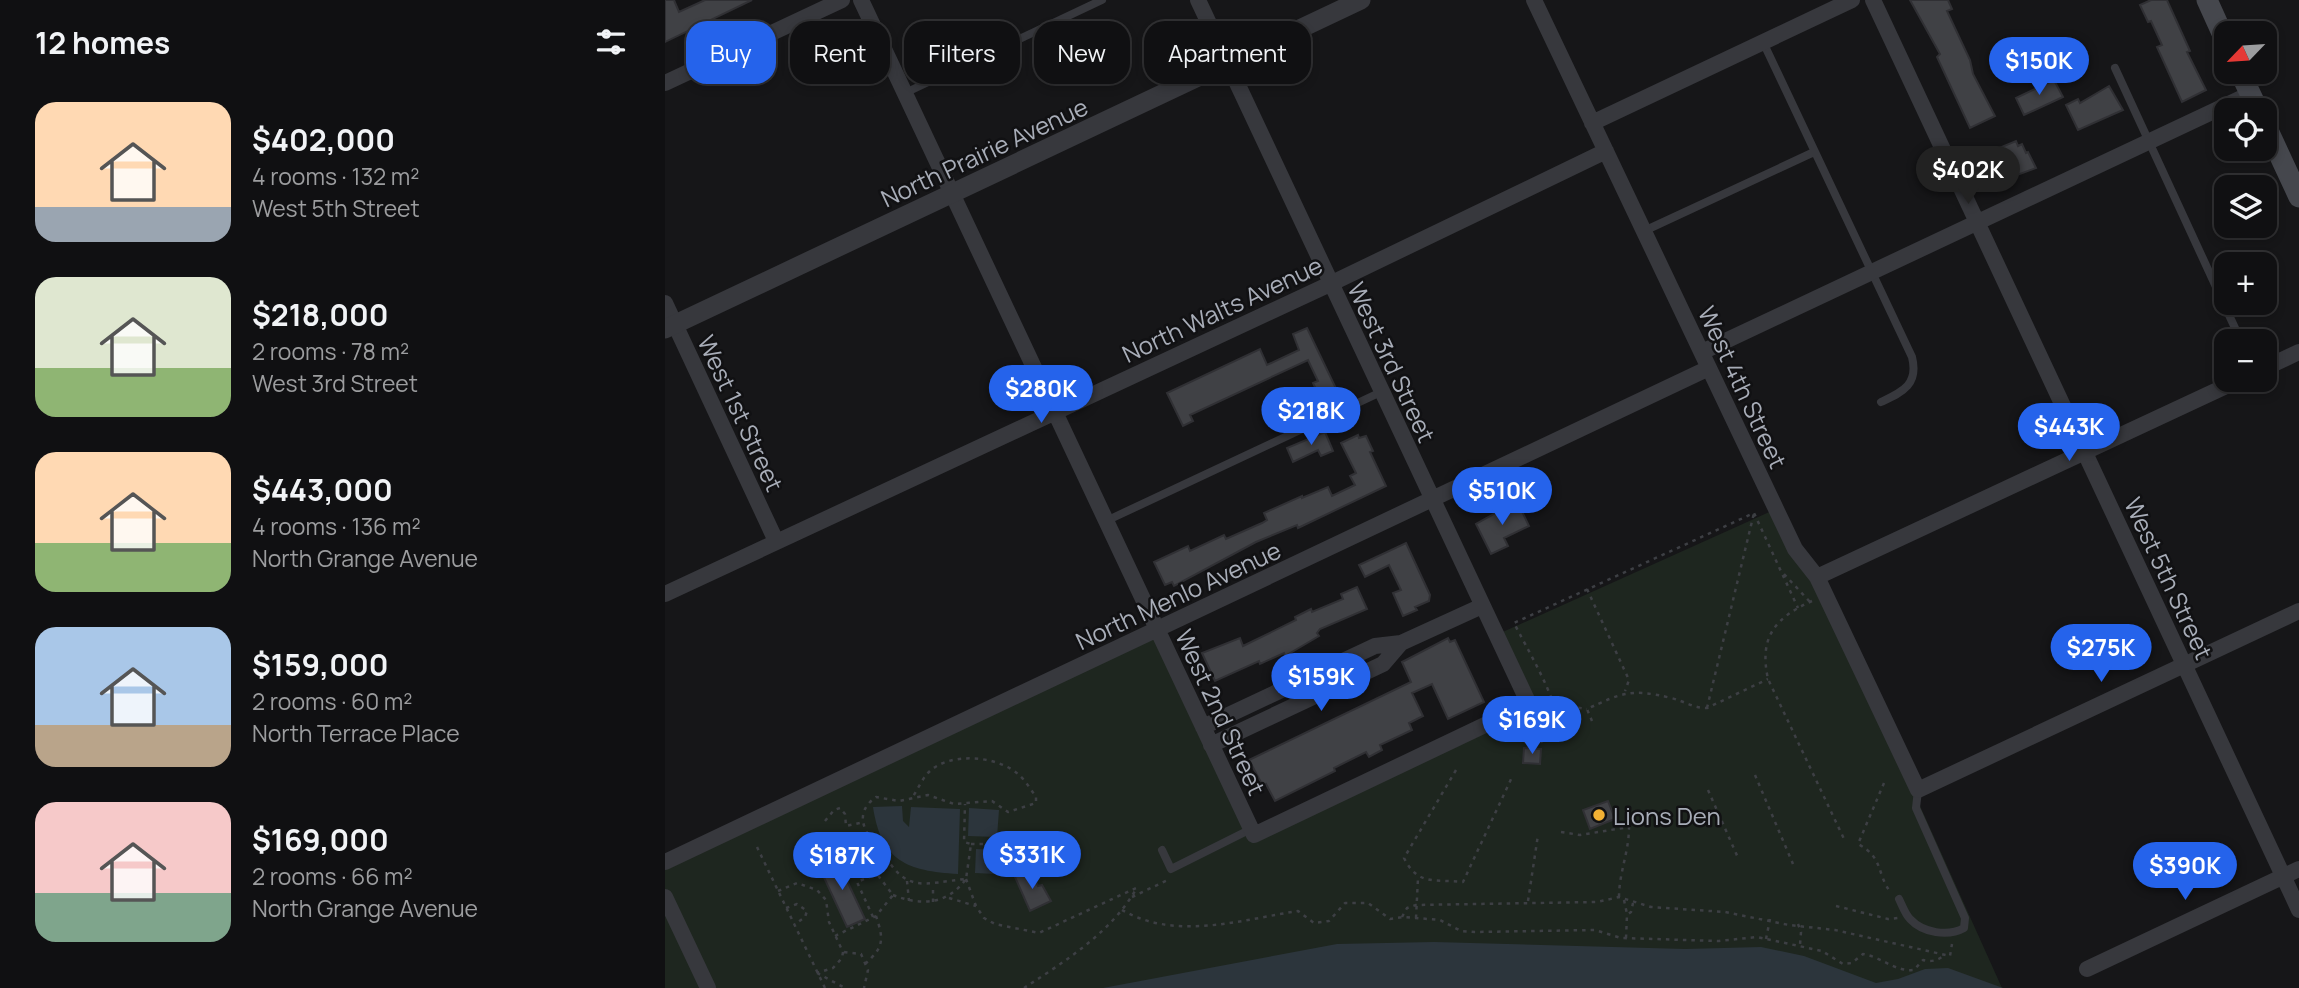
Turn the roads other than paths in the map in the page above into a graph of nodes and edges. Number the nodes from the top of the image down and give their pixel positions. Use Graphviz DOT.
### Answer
graph roads {
  1 [pos="842,0"];
  2 [pos="861,0"];
  3 [pos="1103,0"];
  4 [pos="1198,0"];
  5 [pos="1361,0"];
  6 [pos="1534,0"];
  7 [pos="1852,0"];
  8 [pos="1873,0"];
  9 [pos="2207,0"];
  10 [pos="1208,21"];
  11 [pos="2216,21"];
  12 [pos="1311,24"];
  13 [pos="1763,42"];
  14 [pos="2115,68"];
  15 [pos="665,83"];
  16 [pos="1183,84"];
  17 [pos="1237,84"];
  18 [pos="905,93"];
  19 [pos="2214,117"];
  20 [pos="1592,123"];
  21 [pos="2149,141"];
  22 [pos="2277,150"];
  23 [pos="1606,151"];
  24 [pos="1814,152"];
  25 [pos="953,194"];
  26 [pos="2299,197"];
  27 [pos="1976,223"];
  28 [pos="1644,231"];
  29 [pos="1870,272"];
  30 [pos="1330,284"];
  31 [pos="665,303"];
  32 [pos="670,327"];
  33 [pos="2235,329"];
  34 [pos="1702,352"];
  35 [pos="2299,352"];
  36 [pos="2277,362"];
  37 [pos="1709,369"];
  38 [pos="1381,392"];
  39 [pos="2214,392"];
  40 [pos="1881,402"];
  41 [pos="1055,412"];
  42 [pos="2084,452"];
  43 [pos="1433,500"];
  44 [pos="1106,521"];
  45 [pos="776,541"];
  46 [pos="1817,577"];
  47 [pos="665,594"];
  48 [pos="1482,606"];
  49 [pos="2299,611"];
  50 [pos="1157,630"];
  51 [pos="1401,643"];
  52 [pos="2185,665"];
  53 [pos="1202,727"];
  54 [pos="1211,745"];
  55 [pos="1917,790"];
  56 [pos="1252,832"];
  57 [pos="1162,850"];
  58 [pos="665,862"];
  59 [pos="2299,869"];
  60 [pos="2283,877"];
  61 [pos="665,897"];
  62 [pos="1899,899"];
  63 [pos="2299,910"];
  64 [pos="2087,969"];
  65 [pos="708,988"];
  1 -- 15 [label="street"];
  2 -- 18 [label="street, West 2nd Street"];
  3 -- 18 [label="lane"];
  4 -- 10 [label="street, West 3rd Street"];
  5 -- 12 [label="street, North Prairie Avenue"];
  6 -- 20 [label="street, West 4th Street"];
  7 -- 13 [label="street"];
  8 -- 27 [label="street, West 5th Street"];
  9 -- 11 [label="main road"];
  13 -- 20 [label="street"];
  13 -- 24 [label="lane"];
  14 -- 21 [label="lane"];
  16 -- 25 [label="street, North Prairie Avenue"];
  17 -- 30 [label="street, West 3rd Street"];
  18 -- 25 [label="street, West 2nd Street"];
  19 -- 21 [label="street"];
  20 -- 23 [label="street, West 4th Street"];
  21 -- 27 [label="street"];
  21 -- 33 [label="lane"];
  22 -- 26 [label="main road"];
  23 -- 28 [label="street, West 4th Street"];
  23 -- 30 [label="street, North Walts Avenue"];
  24 -- 28 [label="lane"];
  24 -- 29 [label="lane"];
  25 -- 32 [label="street, North Prairie Avenue"];
  25 -- 41 [label="street, West 2nd Street"];
  27 -- 29 [label="street"];
  27 -- 42 [label="street, West 5th Street"];
  28 -- 34 [label="street, West 4th Street"];
  29 -- 34 [label="street"];
  29 -- 40 [label="lane"];
  30 -- 38 [label="street, West 3rd Street"];
  30 -- 41 [label="street, North Walts Avenue"];
  31 -- 32 [label="street, West 1st Street"];
  32 -- 45 [label="street, West 1st Street"];
  34 -- 37 [label="street, West 4th Street"];
  35 -- 36 [label="street"];
  37 -- 43 [label="street, North Menlo Avenue"];
  37 -- 46 [label="street, West 4th Street"];
  38 -- 43 [label="street, West 3rd Street"];
  38 -- 44 [label="lane"];
  39 -- 42 [label="street"];
  41 -- 44 [label="street, West 2nd Street"];
  41 -- 45 [label="street, North Walts Avenue"];
  42 -- 46 [label="street"];
  42 -- 52 [label="street, West 5th Street"];
  43 -- 48 [label="street, West 3rd Street"];
  43 -- 50 [label="street, North Menlo Avenue"];
  44 -- 50 [label="street, West 2nd Street"];
  45 -- 47 [label="street, North Walts Avenue"];
  46 -- 55 [label="street, West 4th Street"];
  48 -- 51 [label="street"];
  48 -- 56 [label="street, West 3rd Street"];
  49 -- 52 [label="street"];
  50 -- 53 [label="street, West 2nd Street"];
  50 -- 58 [label="street, North Menlo Avenue"];
  51 -- 53 [label="street"];
  51 -- 54 [label="street"];
  52 -- 55 [label="street"];
  52 -- 60 [label="street, West 5th Street"];
  53 -- 54 [label="street, West 2nd Street"];
  54 -- 56 [label="street, West 2nd Street"];
  55 -- 62 [label="lane"];
  56 -- 57 [label="lane"];
  59 -- 60 [label="street"];
  60 -- 63 [label="street, West 5th Street"];
  60 -- 64 [label="street"];
  61 -- 65 [label="street"];
}
